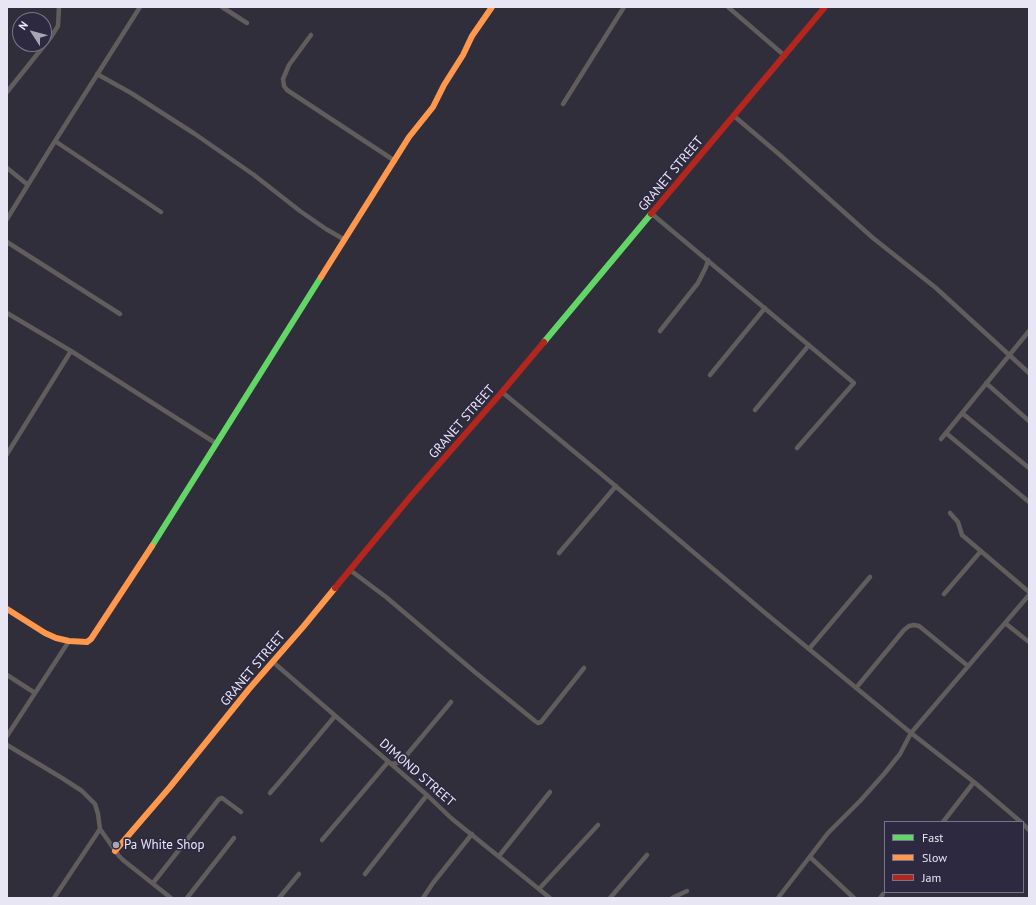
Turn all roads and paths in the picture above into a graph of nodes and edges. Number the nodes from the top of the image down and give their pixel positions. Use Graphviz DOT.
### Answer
graph roads {
  1 [pos="59,7"];
  2 [pos="140,7"];
  3 [pos="222,7"];
  4 [pos="492,7"];
  5 [pos="624,7"];
  6 [pos="728,7"];
  7 [pos="825,7"];
  8 [pos="247,23"];
  9 [pos="310,35"];
  10 [pos="785,56"];
  11 [pos="97,74"];
  12 [pos="7,92"];
  13 [pos="563,104"];
  14 [pos="734,116"];
  15 [pos="54,141"];
  16 [pos="395,161"];
  17 [pos="7,168"];
  18 [pos="28,185"];
  19 [pos="161,212"];
  20 [pos="652,214"];
  21 [pos="7,219"];
  22 [pos="345,240"];
  23 [pos="7,242"];
  24 [pos="708,260"];
  25 [pos="765,308"];
  26 [pos="7,313"];
  27 [pos="120,314"];
  28 [pos="660,331"];
  29 [pos="1029,331"];
  30 [pos="809,345"];
  31 [pos="71,351"];
  32 [pos="1008,355"];
  33 [pos="1029,373"];
  34 [pos="710,375"];
  35 [pos="986,383"];
  36 [pos="502,392"];
  37 [pos="755,410"];
  38 [pos="962,413"];
  39 [pos="1029,421"];
  40 [pos="946,433"];
  41 [pos="941,439"];
  42 [pos="216,444"];
  43 [pos="797,448"];
  44 [pos="7,454"];
  45 [pos="1029,468"];
  46 [pos="616,486"];
  47 [pos="1029,502"];
  48 [pos="950,513"];
  49 [pos="981,551"];
  50 [pos="559,553"];
  51 [pos="350,570"];
  52 [pos="870,577"];
  53 [pos="1029,593"];
  54 [pos="944,594"];
  55 [pos="7,609"];
  56 [pos="1005,623"];
  57 [pos="69,641"];
  58 [pos="1029,642"];
  59 [pos="809,649"];
  60 [pos="272,662"];
  61 [pos="968,666"];
  62 [pos="584,668"];
  63 [pos="7,675"];
  64 [pos="856,688"];
  65 [pos="35,693"];
  66 [pos="451,702"];
  67 [pos="335,716"];
  68 [pos="911,733"];
  69 [pos="7,736"];
  70 [pos="7,745"];
  71 [pos="390,763"];
  72 [pos="974,782"];
  73 [pos="550,792"];
  74 [pos="270,793"];
  75 [pos="427,795"];
  76 [pos="241,812"];
  77 [pos="944,821"];
  78 [pos="1019,821"];
  79 [pos="598,825"];
  80 [pos="100,829"];
  81 [pos="472,834"];
  82 [pos="234,838"];
  83 [pos="322,840"];
  84 [pos="115,851"];
  85 [pos="647,855"];
  86 [pos="499,856"];
  87 [pos="810,857"];
  88 [pos="299,874"];
  89 [pos="365,874"];
  90 [pos="153,883"];
  91 [pos="540,890"];
  92 [pos="687,891"];
  93 [pos="54,898"];
  94 [pos="171,898"];
  95 [pos="187,898"];
  96 [pos="279,898"];
  97 [pos="423,898"];
  98 [pos="550,898"];
  99 [pos="610,898"];
  100 [pos="672,898"];
  101 [pos="778,898"];
  102 [pos="854,898"];
  1 -- 12 [label="street"];
  2 -- 11 [label="street"];
  3 -- 8 [label="street"];
  4 -- 16 [label="street"];
  5 -- 13 [label="street"];
  6 -- 10 [label="street"];
  7 -- 10 [label="street, GRANET STREET"];
  9 -- 16 [label="street"];
  10 -- 14 [label="street, GRANET STREET"];
  11 -- 15 [label="street"];
  11 -- 22 [label="street"];
  14 -- 20 [label="street, GRANET STREET"];
  14 -- 32 [label="street"];
  15 -- 18 [label="street"];
  15 -- 19 [label="street"];
  16 -- 22 [label="street"];
  17 -- 18 [label="street"];
  18 -- 21 [label="street"];
  20 -- 24 [label="street"];
  20 -- 36 [label="street, GRANET STREET"];
  22 -- 42 [label="street"];
  23 -- 27 [label="street"];
  24 -- 25 [label="street"];
  24 -- 28 [label="street"];
  25 -- 30 [label="street"];
  25 -- 34 [label="street"];
  26 -- 31 [label="street"];
  29 -- 32 [label="street"];
  30 -- 37 [label="street"];
  30 -- 43 [label="street"];
  31 -- 42 [label="street"];
  31 -- 44 [label="street"];
  32 -- 33 [label="street"];
  32 -- 35 [label="street"];
  35 -- 38 [label="street"];
  35 -- 39 [label="street"];
  36 -- 46 [label="street"];
  36 -- 51 [label="street, GRANET STREET"];
  38 -- 40 [label="street"];
  38 -- 45 [label="street"];
  40 -- 41 [label="street"];
  40 -- 47 [label="street"];
  42 -- 57 [label="street"];
  46 -- 50 [label="street"];
  46 -- 59 [label="street"];
  48 -- 49 [label="street"];
  49 -- 53 [label="street"];
  49 -- 54 [label="street"];
  51 -- 60 [label="street, GRANET STREET"];
  51 -- 62 [label="street"];
  52 -- 59 [label="street"];
  53 -- 56 [label="street"];
  55 -- 57 [label="street"];
  56 -- 58 [label="street"];
  56 -- 61 [label="street"];
  57 -- 65 [label="street"];
  59 -- 64 [label="street"];
  60 -- 67 [label="street, DIMOND STREET"];
  60 -- 84 [label="street, GRANET STREET"];
  61 -- 64 [label="street"];
  61 -- 68 [label="street"];
  63 -- 65 [label="street"];
  64 -- 68 [label="street"];
  65 -- 69 [label="street"];
  66 -- 71 [label="street"];
  67 -- 71 [label="street, DIMOND STREET"];
  67 -- 74 [label="street"];
  68 -- 72 [label="street"];
  68 -- 87 [label="street"];
  70 -- 80 [label="street"];
  71 -- 75 [label="street, DIMOND STREET"];
  71 -- 83 [label="street"];
  72 -- 77 [label="street"];
  72 -- 78 [label="street"];
  73 -- 86 [label="street"];
  75 -- 81 [label="street, DIMOND STREET"];
  75 -- 89 [label="street"];
  76 -- 90 [label="street"];
  79 -- 91 [label="street"];
  80 -- 84 [label="street"];
  80 -- 93 [label="street"];
  81 -- 86 [label="street, DIMOND STREET"];
  81 -- 97 [label="street"];
  82 -- 95 [label="street"];
  84 -- 90 [label="street"];
  85 -- 99 [label="street"];
  86 -- 91 [label="street, DIMOND STREET"];
  87 -- 101 [label="street"];
  87 -- 102 [label="street"];
  88 -- 96 [label="street"];
  90 -- 94 [label="street"];
  91 -- 98 [label="street, DIMOND STREET"];
  92 -- 100 [label="street"];
}
